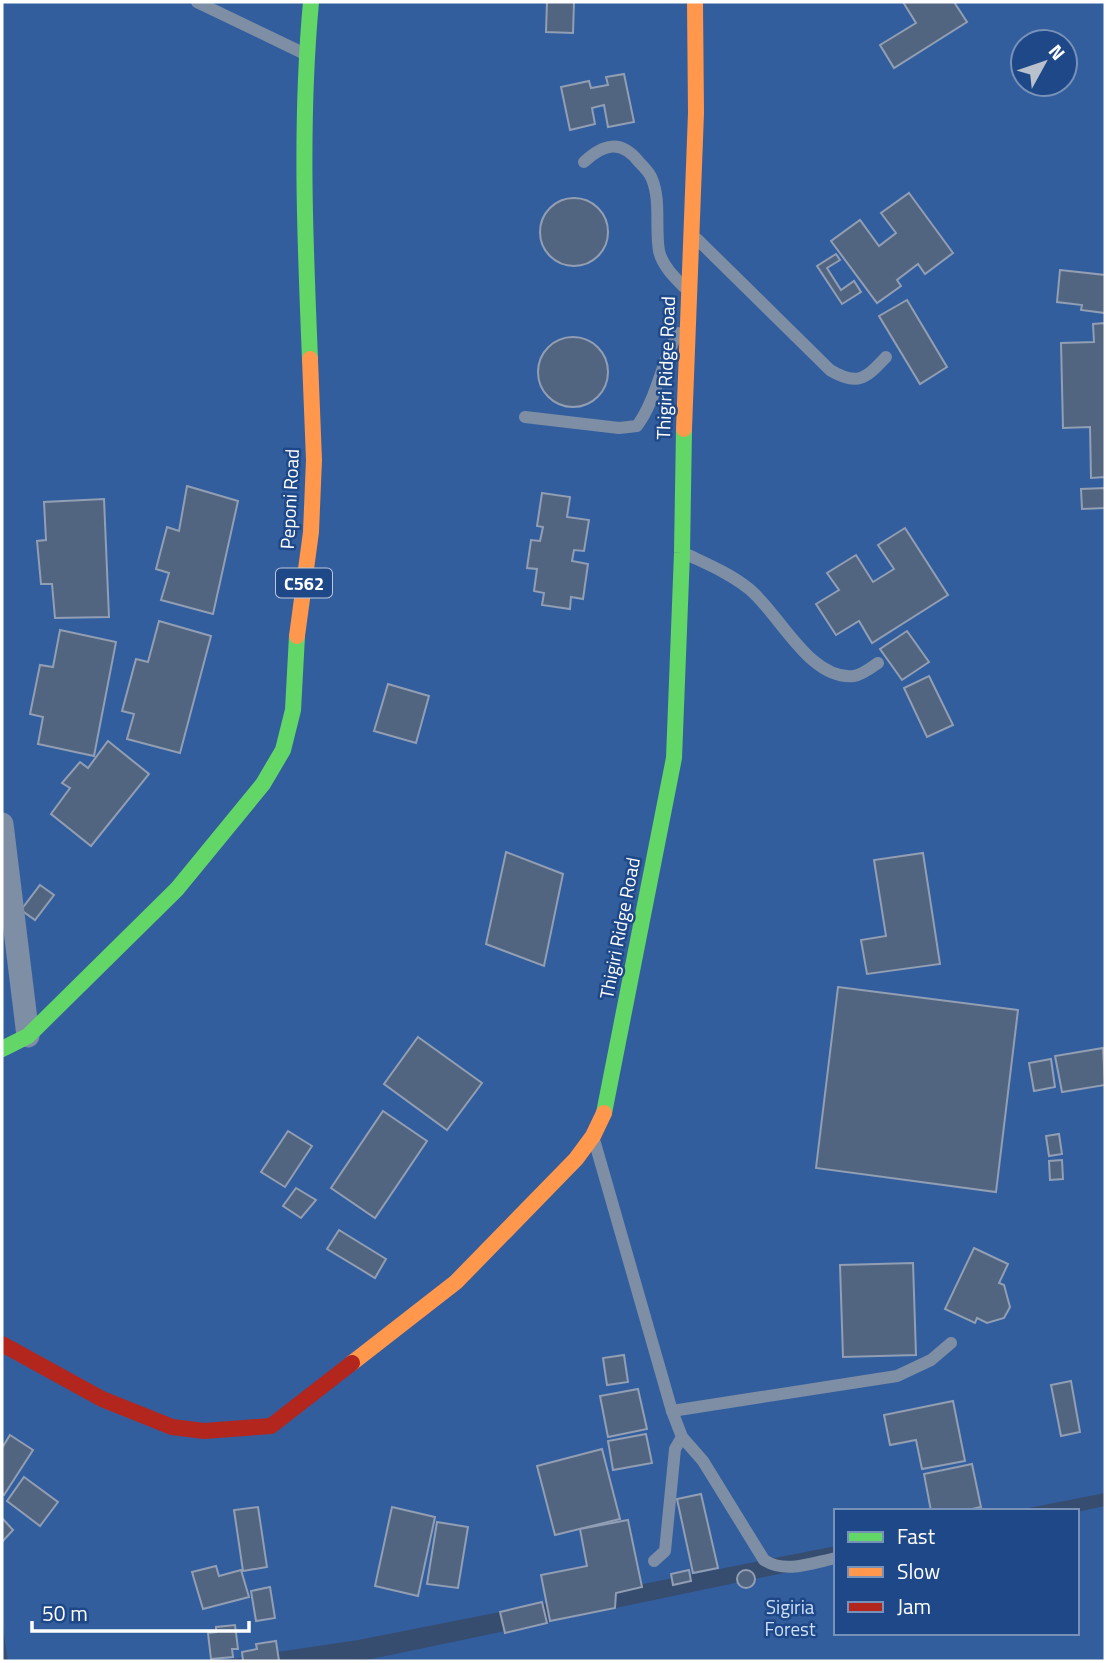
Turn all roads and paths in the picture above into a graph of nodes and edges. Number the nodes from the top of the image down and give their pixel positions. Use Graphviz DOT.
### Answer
graph roads {
  1 [pos="197,2"];
  2 [pos="311,2"];
  3 [pos="695,2"];
  4 [pos="306,55"];
  5 [pos="584,162"];
  6 [pos="691,234"];
  7 [pos="689,292"];
  8 [pos="688,314"];
  9 [pos="886,357"];
  10 [pos="525,417"];
  11 [pos="682,553"];
  12 [pos="878,663"];
  13 [pos="2,824"];
  14 [pos="28,1036"];
  15 [pos="2,1049"];
  16 [pos="593,1136"];
  17 [pos="951,1342"];
  18 [pos="2,1344"];
  19 [pos="672,1411"];
  20 [pos="682,1437"];
  21 [pos="834,1558"];
  22 [pos="654,1561"];
  1 -- 4 [label="lane"];
  2 -- 4 [label="street, Peponi Road / C562"];
  3 -- 6 [label="street, Thigiri Ridge Road"];
  4 -- 14 [label="street, Peponi Road / C562"];
  5 -- 7 [label="lane"];
  6 -- 7 [label="street, Thigiri Ridge Road"];
  6 -- 9 [label="lane"];
  7 -- 8 [label="street, Thigiri Ridge Road"];
  8 -- 10 [label="lane"];
  8 -- 11 [label="street, Thigiri Ridge Road"];
  11 -- 12 [label="lane"];
  11 -- 16 [label="street, Thigiri Ridge Road"];
  13 -- 14 [label="street"];
  14 -- 15 [label="street, Peponi Road / C562"];
  16 -- 18 [label="street, Thigiri Ridge Road"];
  16 -- 19 [label="lane"];
  17 -- 19 [label="lane"];
  19 -- 20 [label="lane"];
  20 -- 21 [label="lane"];
  20 -- 22 [label="lane"];
}
